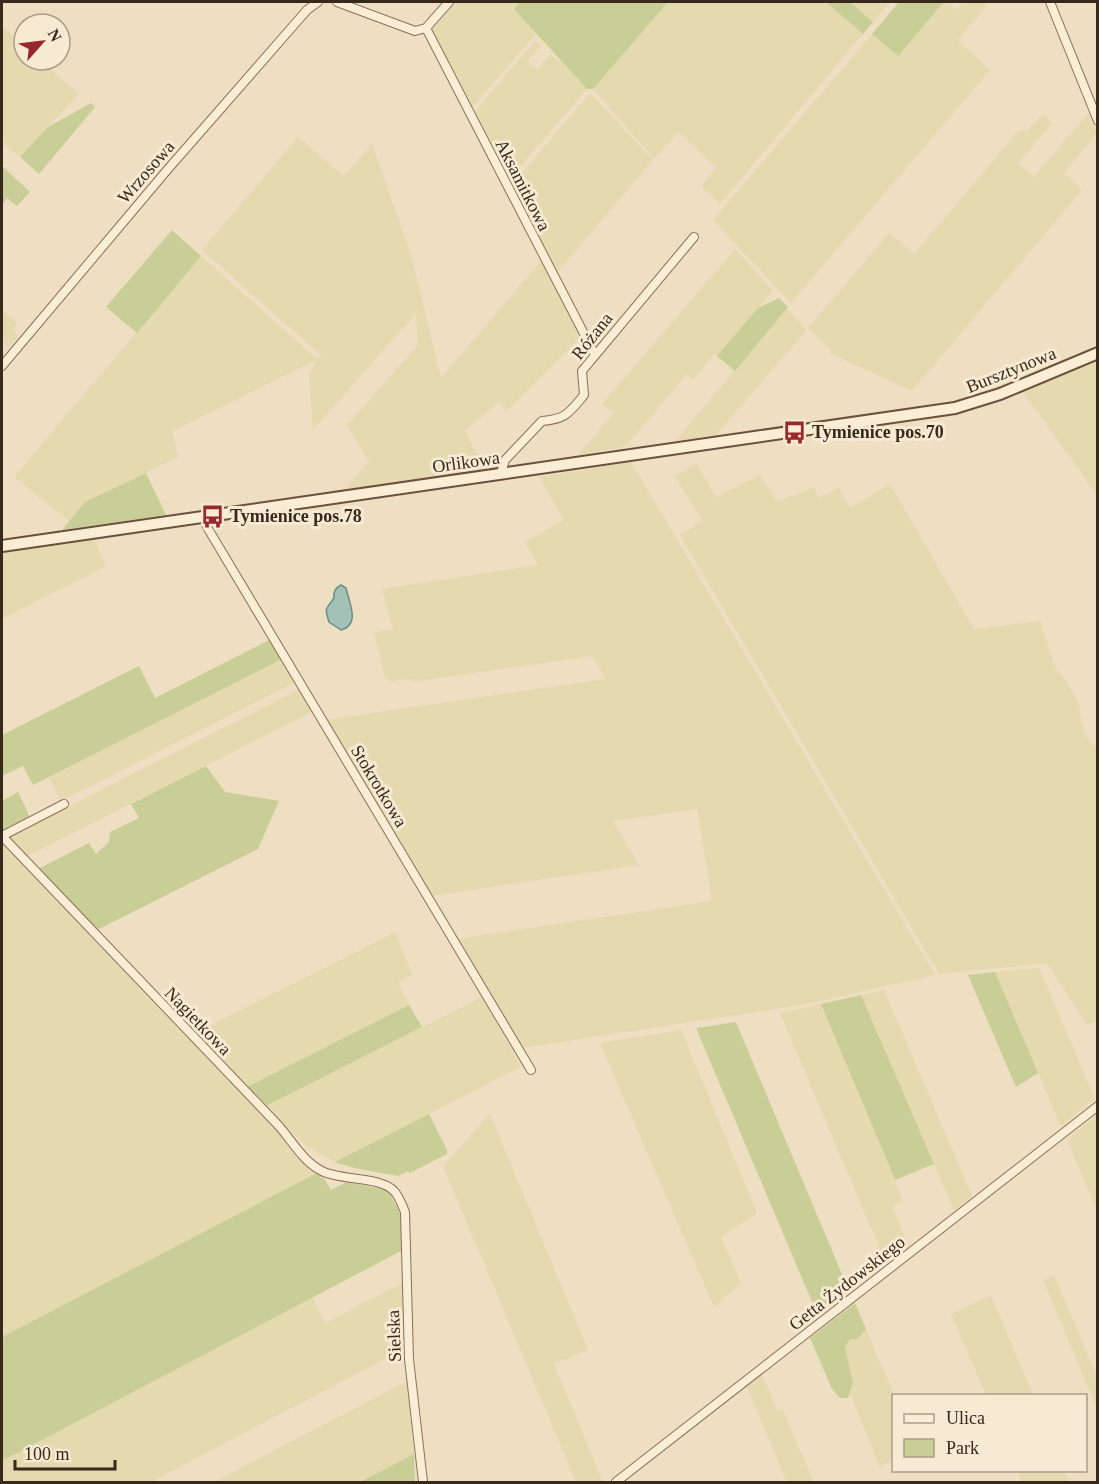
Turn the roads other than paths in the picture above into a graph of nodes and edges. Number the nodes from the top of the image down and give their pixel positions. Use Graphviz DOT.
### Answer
graph roads {
  1 [pos="318,2"];
  2 [pos="337,2"];
  3 [pos="449,2"];
  4 [pos="1050,2"];
  5 [pos="426,28"];
  6 [pos="1098,121"];
  7 [pos="694,237"];
  8 [pos="1098,352"];
  9 [pos="595,355"];
  10 [pos="2,366"];
  11 [pos="935,412"];
  12 [pos="501,473"];
  13 [pos="204,517"];
  14 [pos="2,546"];
  15 [pos="64,804"];
  16 [pos="2,836"];
  17 [pos="531,1070"];
  18 [pos="1098,1106"];
  19 [pos="394,1190"];
  20 [pos="423,1482"];
  21 [pos="616,1482"];
  1 -- 10 [label="street, Wrzosowa"];
  2 -- 5 [label="street"];
  3 -- 5 [label="street"];
  4 -- 6 [label="street"];
  5 -- 9 [label="street, Aksamitkowa"];
  7 -- 9 [label="street, Różana"];
  8 -- 11 [label="street, Bursztynowa"];
  9 -- 12 [label="street, Różana"];
  11 -- 12 [label="street, Orlikowa"];
  12 -- 13 [label="street, Orlikowa"];
  13 -- 14 [label="street, Orlikowa"];
  13 -- 17 [label="street, Stokrotkowa"];
  15 -- 16 [label="street"];
  16 -- 19 [label="street, Nagietkowa"];
  18 -- 21 [label="street, Getta Żydowskiego"];
  19 -- 20 [label="street, Sielska"];
}
